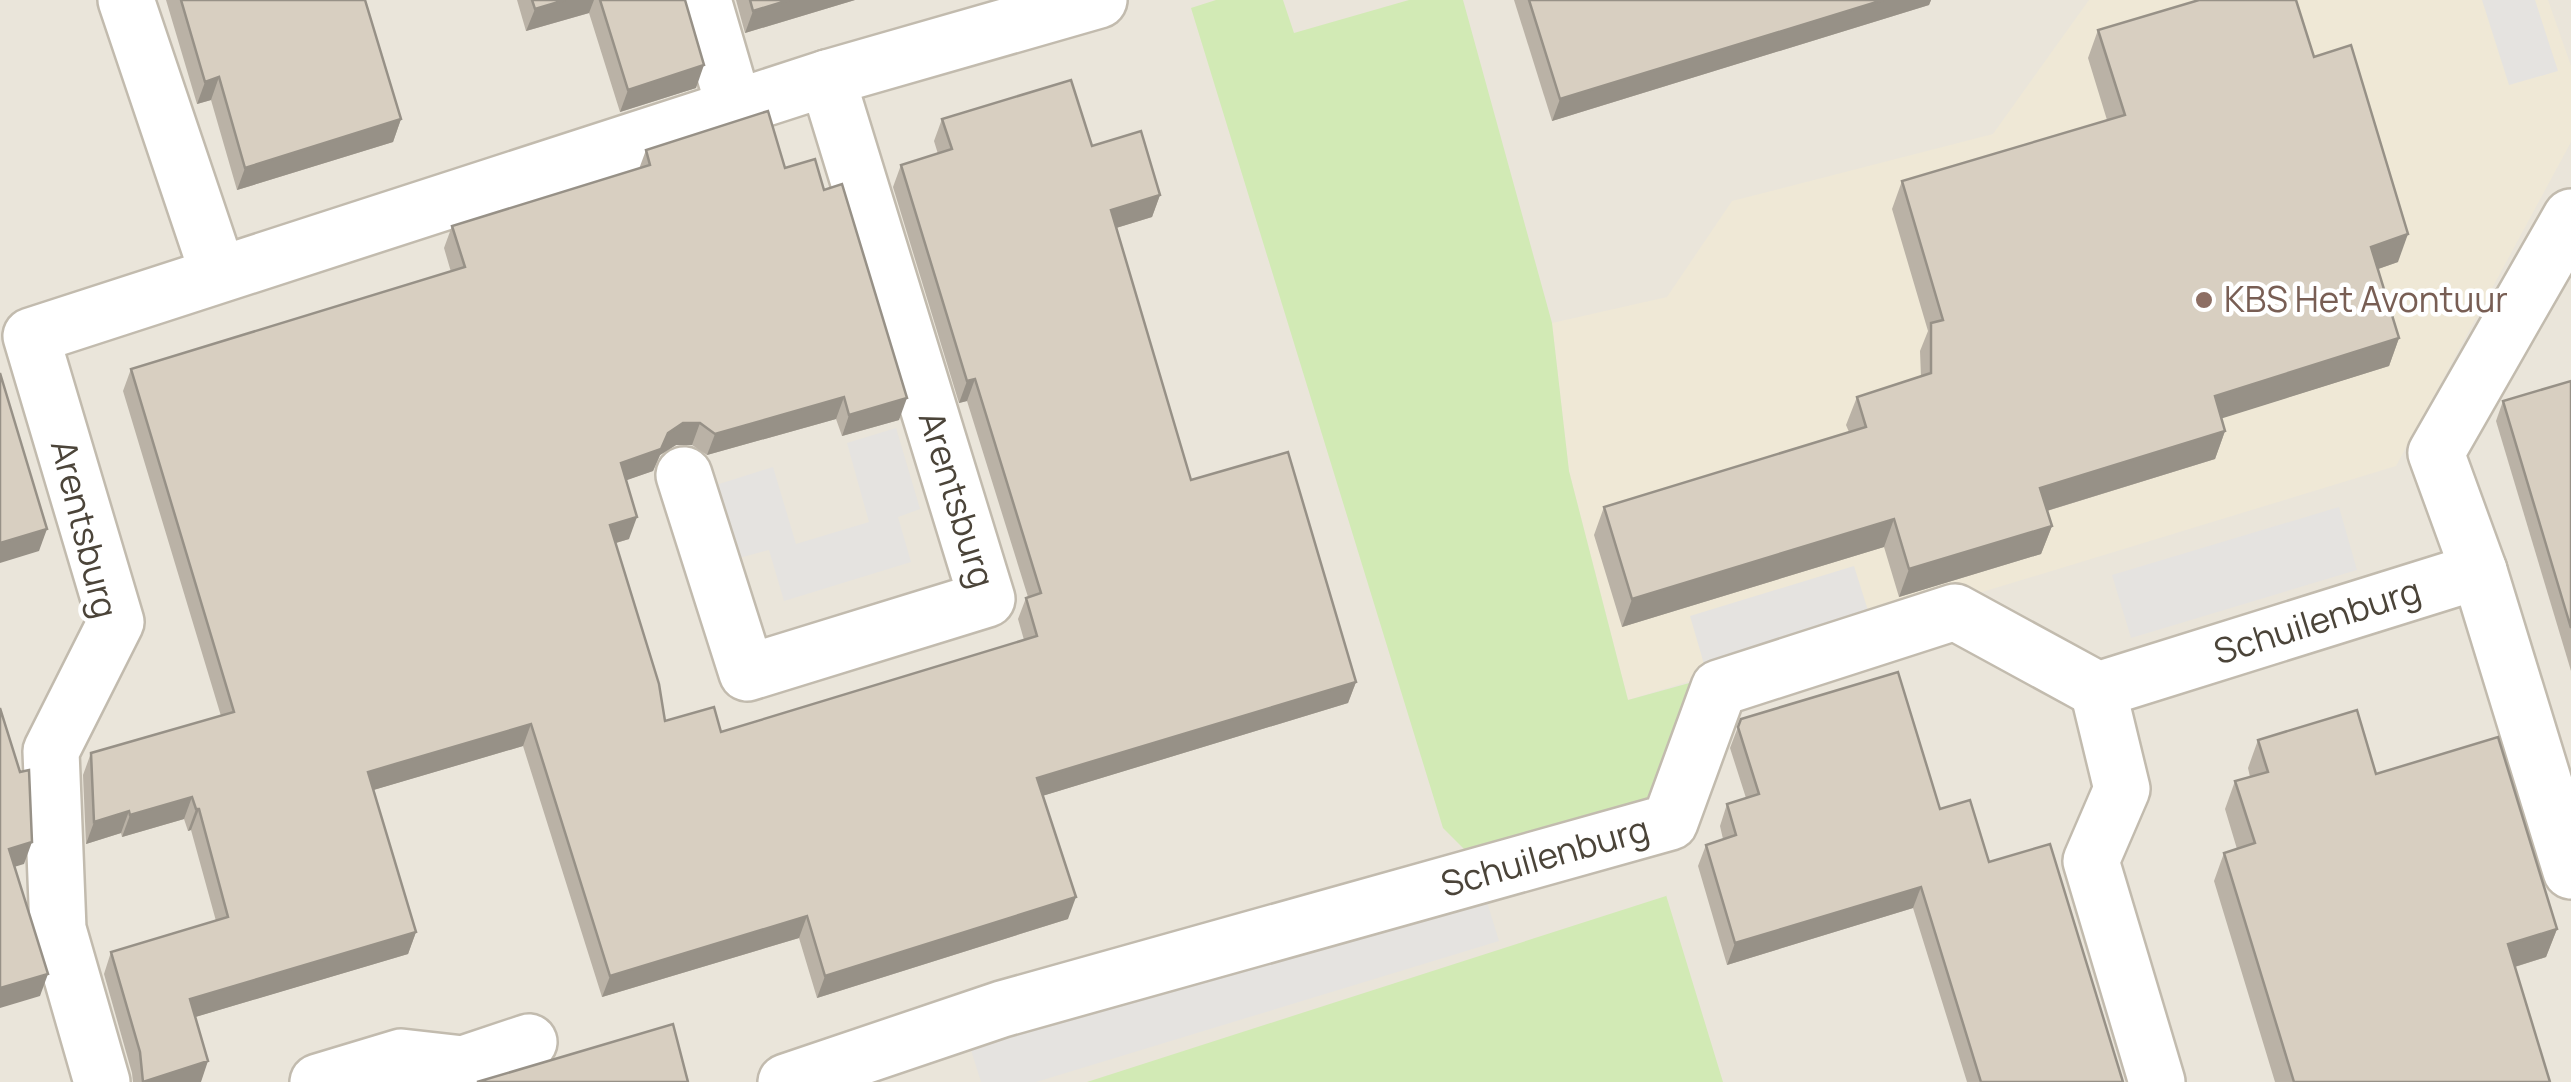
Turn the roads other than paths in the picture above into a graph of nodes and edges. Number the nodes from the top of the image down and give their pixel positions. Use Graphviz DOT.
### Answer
graph roads {
  1 [pos="126,0"];
  2 [pos="704,0"];
  3 [pos="1098,0"];
  4 [pos="827,78"];
  5 [pos="734,106"];
  6 [pos="2571,218"];
  7 [pos="218,273"];
  8 [pos="684,475"];
  9 [pos="2479,571"];
  10 [pos="2098,690"];
  11 [pos="2571,871"];
  12 [pos="529,1042"];
  13 [pos="102,1082"];
  14 [pos="318,1082"];
  15 [pos="786,1082"];
  16 [pos="2157,1082"];
  1 -- 7 [label="street"];
  2 -- 5 [label="street"];
  3 -- 4 [label="street, Arentsburg"];
  4 -- 5 [label="street, Arentsburg"];
  4 -- 8 [label="street, Arentsburg"];
  5 -- 7 [label="street, Arentsburg"];
  6 -- 9 [label="street"];
  7 -- 13 [label="street, Arentsburg"];
  9 -- 10 [label="street, Schuilenburg"];
  9 -- 11 [label="street"];
  10 -- 15 [label="street, Schuilenburg"];
  10 -- 16 [label="street"];
  12 -- 14 [label="street"];
}
